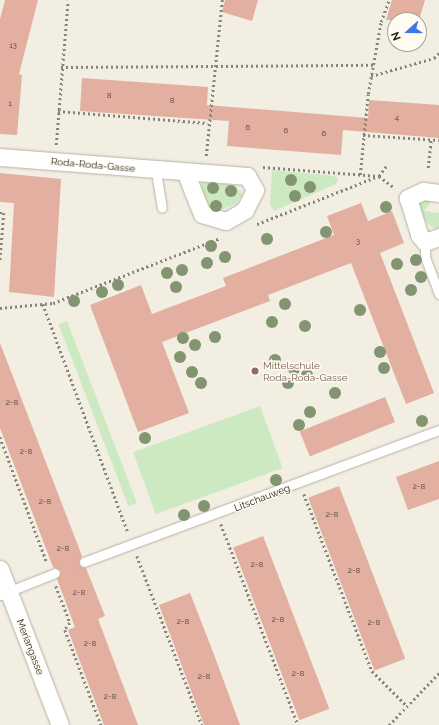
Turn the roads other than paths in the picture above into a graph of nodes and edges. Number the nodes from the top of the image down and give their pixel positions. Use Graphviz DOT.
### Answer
graph roads {
  1 [pos="0,157"];
  2 [pos="156,171"];
  3 [pos="186,174"];
  4 [pos="439,193"];
  5 [pos="162,208"];
  6 [pos="432,240"];
  7 [pos="439,294"];
  8 [pos="439,430"];
  9 [pos="84,562"];
  10 [pos="0,569"];
  11 [pos="55,573"];
  12 [pos="4,593"];
  13 [pos="60,725"];
  1 -- 2 [label="street, Roda-Roda-Gasse"];
  2 -- 3 [label="street, Roda-Roda-Gasse"];
  2 -- 5 [label="lane"];
  3 -- 3 [label="street, Roda-Roda-Gasse"];
  4 -- 6 [label="street"];
  6 -- 7 [label="lane"];
  8 -- 9 [label="lane, Litschauweg"];
  10 -- 12 [label="street, Meriangasse"];
  11 -- 12 [label="lane"];
  12 -- 13 [label="street, Meriangasse"];
}
